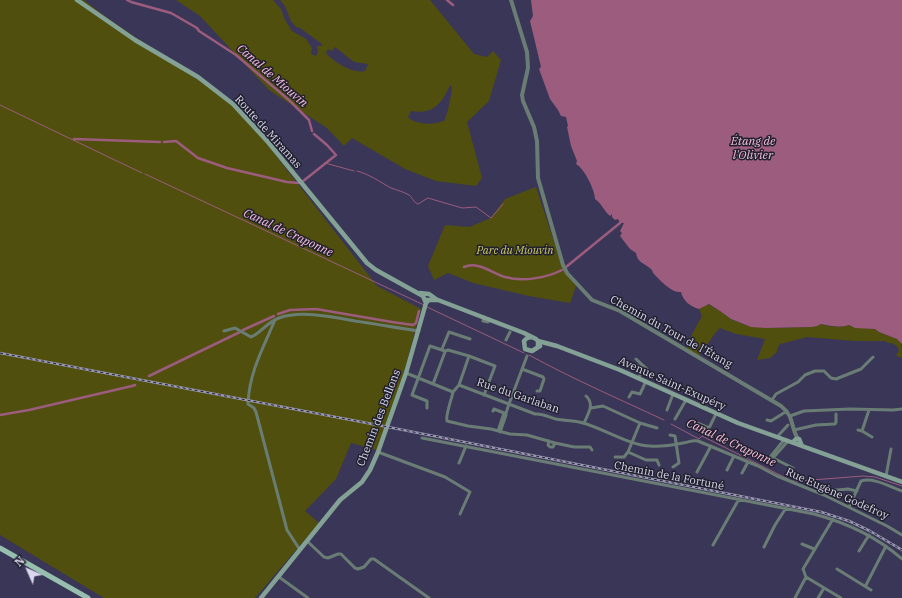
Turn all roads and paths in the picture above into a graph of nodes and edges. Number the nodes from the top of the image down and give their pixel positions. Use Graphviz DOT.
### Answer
graph roads {
  1 [pos="78,0"];
  2 [pos="510,0"];
  3 [pos="427,299"];
  4 [pos="275,320"];
  5 [pos="514,330"];
  6 [pos="224,331"];
  7 [pos="419,331"];
  8 [pos="531,337"];
  9 [pos="470,339"];
  10 [pos="506,340"];
  11 [pos="524,341"];
  12 [pos="538,341"];
  13 [pos="547,344"];
  14 [pos="538,347"];
  15 [pos="525,348"];
  16 [pos="443,350"];
  17 [pos="532,351"];
  18 [pos="469,356"];
  19 [pos="527,356"];
  20 [pos="873,358"];
  21 [pos="636,359"];
  22 [pos="522,369"];
  23 [pos="406,373"];
  24 [pos="639,378"];
  25 [pos="418,379"];
  26 [pos="646,381"];
  27 [pos="433,384"];
  28 [pos="459,385"];
  29 [pos="537,391"];
  30 [pos="453,392"];
  31 [pos="484,394"];
  32 [pos="673,394"];
  33 [pos="586,396"];
  34 [pos="629,397"];
  35 [pos="686,400"];
  36 [pos="772,400"];
  37 [pos="509,404"];
  38 [pos="427,408"];
  39 [pos="591,408"];
  40 [pos="902,409"];
  41 [pos="667,410"];
  42 [pos="869,410"];
  43 [pos="493,411"];
  44 [pos="787,411"];
  45 [pos="505,413"];
  46 [pos="716,414"];
  47 [pos="836,414"];
  48 [pos="790,416"];
  49 [pos="675,419"];
  50 [pos="767,420"];
  51 [pos="584,423"];
  52 [pos="640,423"];
  53 [pos="697,423"];
  54 [pos="788,425"];
  55 [pos="657,428"];
  56 [pos="858,430"];
  57 [pos="862,431"];
  58 [pos="499,432"];
  59 [pos="670,436"];
  60 [pos="777,437"];
  61 [pos="422,438"];
  62 [pos="872,438"];
  63 [pos="794,440"];
  64 [pos="698,441"];
  65 [pos="633,442"];
  66 [pos="675,445"];
  67 [pos="466,446"];
  68 [pos="711,446"];
  69 [pos="890,448"];
  70 [pos="592,450"];
  71 [pos="378,452"];
  72 [pos="628,452"];
  73 [pos="734,456"];
  74 [pos="771,456"];
  75 [pos="615,457"];
  76 [pos="748,462"];
  77 [pos="458,463"];
  78 [pos="659,465"];
  79 [pos="673,466"];
  80 [pos="793,468"];
  81 [pos="727,470"];
  82 [pos="698,472"];
  83 [pos="742,474"];
  84 [pos="886,476"];
  85 [pos="902,482"];
  86 [pos="902,490"];
  87 [pos="857,491"];
  88 [pos="824,495"];
  89 [pos="739,499"];
  90 [pos="849,507"];
  91 [pos="786,508"];
  92 [pos="460,514"];
  93 [pos="833,519"];
  94 [pos="902,534"];
  95 [pos="869,535"];
  96 [pos="307,541"];
  97 [pos="802,544"];
  98 [pos="713,545"];
  99 [pos="886,546"];
  100 [pos="764,547"];
  101 [pos="0,548"];
  102 [pos="814,549"];
  103 [pos="300,550"];
  104 [pos="859,551"];
  105 [pos="902,559"];
  106 [pos="837,569"];
  107 [pos="279,577"];
  108 [pos="806,577"];
  109 [pos="866,586"];
  110 [pos="824,588"];
  111 [pos="871,590"];
  112 [pos="88,598"];
  113 [pos="261,598"];
  114 [pos="308,598"];
  115 [pos="429,598"];
  116 [pos="795,598"];
  117 [pos="818,598"];
  118 [pos="841,598"];
  1 -- 3 [label="main road, Route de Miramas"];
  2 -- 36 [label="street, Chemin du Tour de l'Étang"];
  3 -- 5 [label="main road"];
  3 -- 7 [label="main road, Chemin des Bellons"];
  4 -- 6 [label="street"];
  4 -- 7 [label="street"];
  4 -- 103 [label="street"];
  5 -- 8 [label="main road"];
  5 -- 10 [label="street"];
  5 -- 11 [label="main road"];
  7 -- 23 [label="main road, Chemin des Bellons"];
  8 -- 11 [label="main road"];
  8 -- 12 [label="main road"];
  9 -- 16 [label="street"];
  11 -- 15 [label="main road"];
  12 -- 13 [label="main road, Avenue Saint-Exupéry"];
  12 -- 14 [label="main road"];
  13 -- 14 [label="main road"];
  13 -- 24 [label="main road, Avenue Saint-Exupéry"];
  14 -- 17 [label="main road"];
  15 -- 17 [label="main road"];
  15 -- 19 [label="street"];
  16 -- 18 [label="street"];
  16 -- 25 [label="street"];
  16 -- 27 [label="street"];
  17 -- 19 [label="street"];
  18 -- 28 [label="street"];
  18 -- 31 [label="street"];
  19 -- 22 [label="street"];
  20 -- 36 [label="street"];
  21 -- 24 [label="street"];
  22 -- 29 [label="street"];
  22 -- 37 [label="street"];
  23 -- 25 [label="street"];
  23 -- 71 [label="main road, Chemin des Bellons"];
  24 -- 26 [label="main road, Avenue Saint-Exupéry"];
  25 -- 27 [label="street"];
  25 -- 38 [label="street"];
  26 -- 32 [label="main road, Avenue Saint-Exupéry"];
  26 -- 34 [label="street"];
  27 -- 30 [label="street"];
  28 -- 30 [label="street, Rue du Garlaban"];
  28 -- 31 [label="street, Rue du Garlaban"];
  30 -- 58 [label="street"];
  31 -- 37 [label="street, Rue du Garlaban"];
  32 -- 35 [label="main road, Avenue Saint-Exupéry"];
  32 -- 41 [label="street"];
  33 -- 39 [label="street"];
  35 -- 46 [label="main road, Avenue Saint-Exupéry"];
  35 -- 49 [label="street"];
  36 -- 44 [label="street, Chemin du Tour de l'Étang"];
  37 -- 45 [label="street"];
  37 -- 51 [label="street, Rue du Garlaban"];
  39 -- 51 [label="street"];
  39 -- 52 [label="street"];
  40 -- 42 [label="street"];
  42 -- 48 [label="street"];
  42 -- 57 [label="street"];
  43 -- 45 [label="street"];
  44 -- 48 [label="street, Chemin du Tour de l'Étang"];
  44 -- 50 [label="street"];
  45 -- 58 [label="street"];
  46 -- 53 [label="street"];
  46 -- 60 [label="main road, Avenue Saint-Exupéry"];
  47 -- 63 [label="street"];
  48 -- 63 [label="street, Chemin du Tour de l'Étang"];
  51 -- 65 [label="street, Rue du Garlaban"];
  52 -- 55 [label="street"];
  52 -- 65 [label="street"];
  54 -- 60 [label="street"];
  56 -- 57 [label="street"];
  57 -- 62 [label="street"];
  58 -- 70 [label="street"];
  59 -- 66 [label="street"];
  60 -- 63 [label="main road, Avenue Saint-Exupéry"];
  61 -- 67 [label="street, Chemin de la Fortuné"];
  63 -- 74 [label="street"];
  63 -- 80 [label="street"];
  63 -- 84 [label="main road, Avenue Saint-Exupéry"];
  64 -- 66 [label="street, Rue du Garlaban"];
  64 -- 68 [label="street, Rue Eugène Godefroy"];
  65 -- 66 [label="street, Rue du Garlaban"];
  65 -- 72 [label="street"];
  66 -- 79 [label="street"];
  67 -- 77 [label="street"];
  67 -- 89 [label="street, Chemin de la Fortuné"];
  68 -- 73 [label="street, Rue Eugène Godefroy"];
  68 -- 82 [label="street"];
  69 -- 84 [label="street"];
  71 -- 92 [label="street"];
  71 -- 96 [label="main road, Chemin des Bellons"];
  72 -- 75 [label="street"];
  72 -- 78 [label="street"];
  73 -- 76 [label="street, Rue Eugène Godefroy"];
  73 -- 81 [label="street"];
  76 -- 83 [label="street"];
  76 -- 88 [label="street, Rue Eugène Godefroy"];
  84 -- 85 [label="main road, Avenue Saint-Exupéry"];
  86 -- 87 [label="street"];
  87 -- 88 [label="street"];
  87 -- 90 [label="street"];
  88 -- 90 [label="street, Rue Eugène Godefroy"];
  89 -- 91 [label="street, Chemin de la Fortuné"];
  89 -- 98 [label="street"];
  90 -- 94 [label="street, Rue Eugène Godefroy"];
  91 -- 93 [label="street, Chemin de la Fortuné"];
  91 -- 100 [label="street"];
  93 -- 95 [label="street, Chemin de la Fortuné"];
  93 -- 102 [label="street"];
  95 -- 99 [label="street, Chemin de la Fortuné"];
  95 -- 104 [label="street"];
  96 -- 103 [label="main road, Chemin des Bellons"];
  96 -- 115 [label="street"];
  97 -- 102 [label="street"];
  99 -- 105 [label="street, Chemin de la Fortuné"];
  99 -- 109 [label="street"];
  101 -- 112 [label="main road"];
  102 -- 108 [label="street"];
  103 -- 107 [label="main road, Chemin des Bellons"];
  106 -- 109 [label="street"];
  107 -- 113 [label="main road, Chemin des Bellons"];
  107 -- 114 [label="street"];
  108 -- 110 [label="street"];
  108 -- 116 [label="street"];
  109 -- 111 [label="street"];
  110 -- 117 [label="street"];
  110 -- 118 [label="street"];
}
